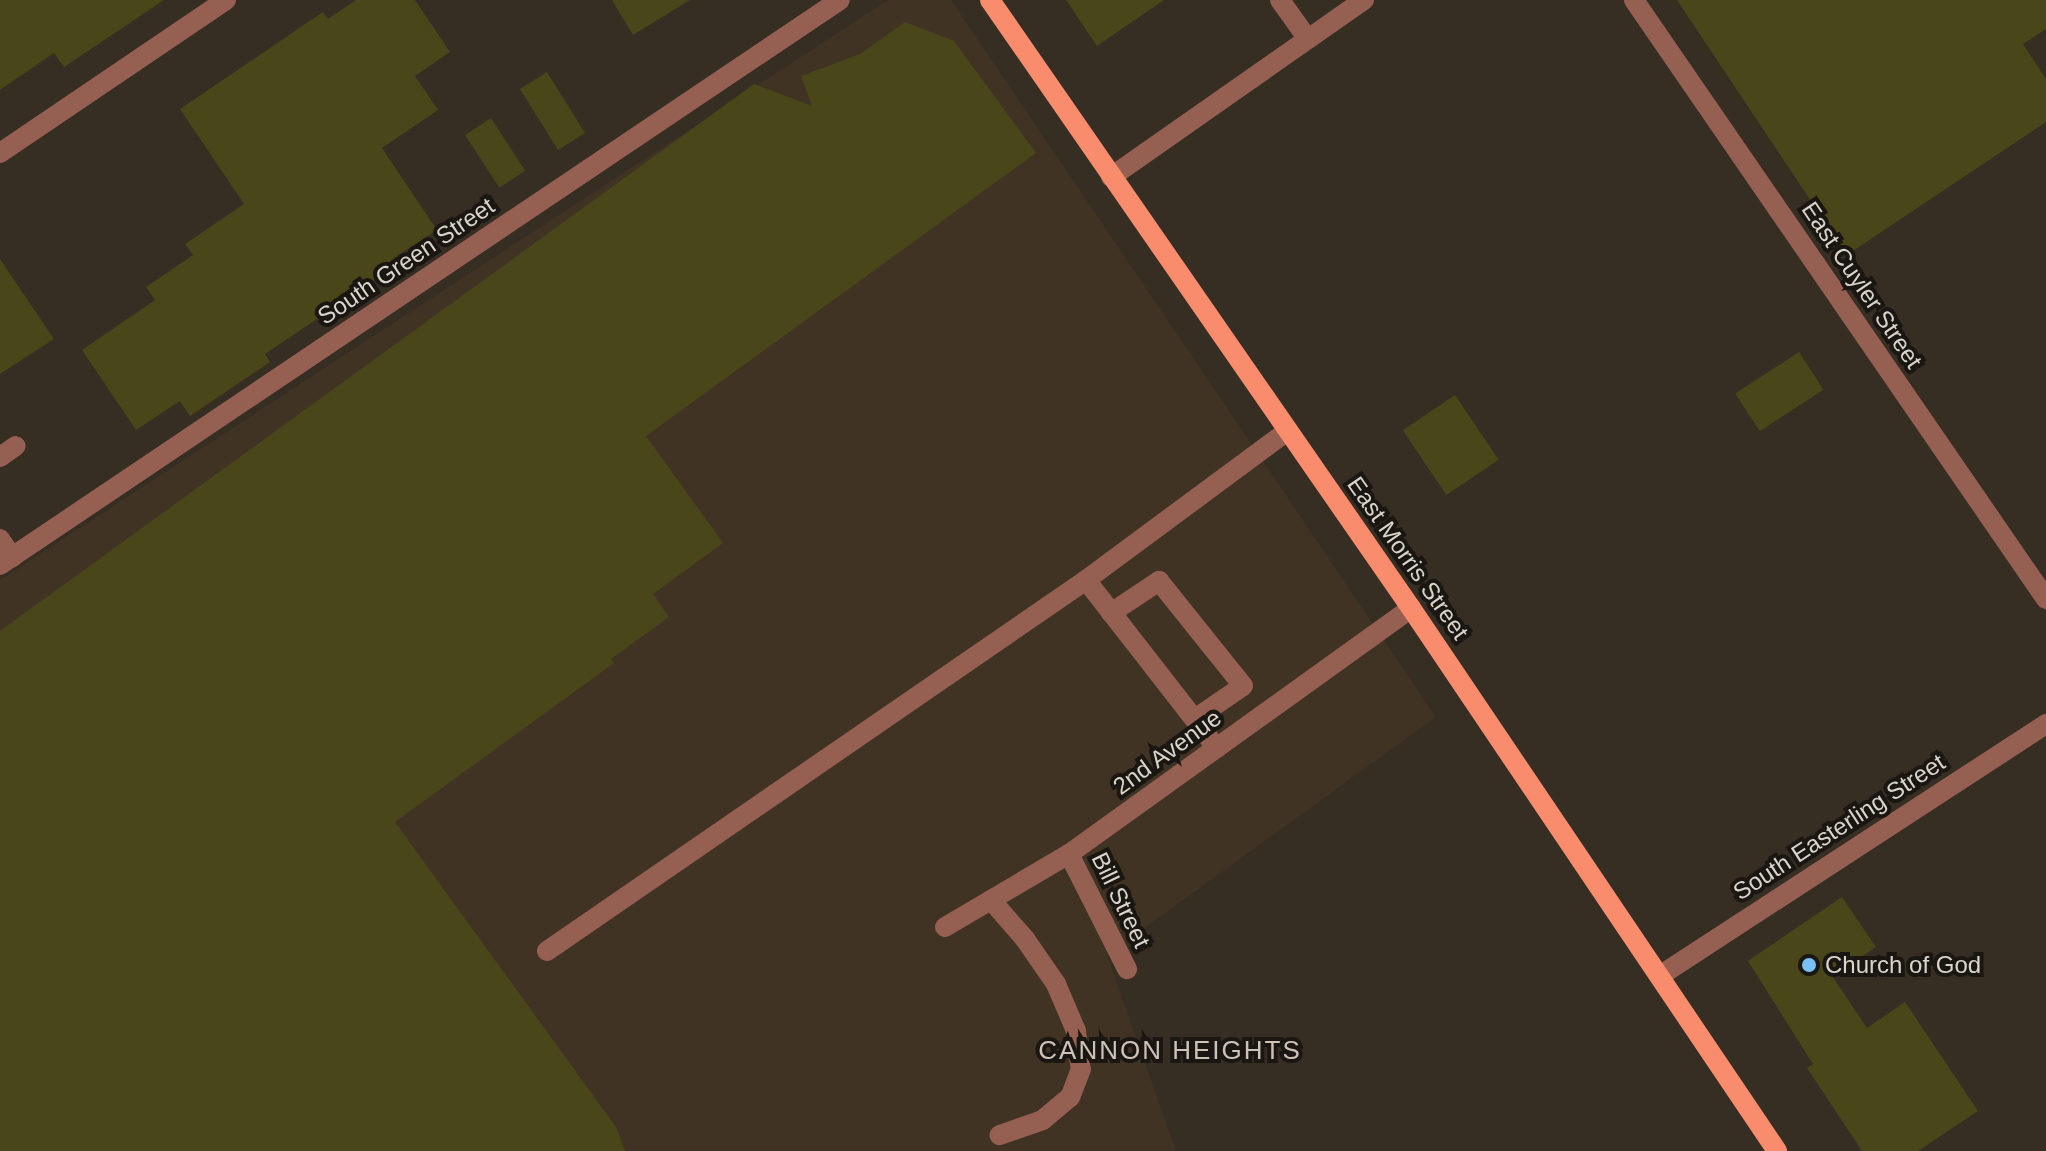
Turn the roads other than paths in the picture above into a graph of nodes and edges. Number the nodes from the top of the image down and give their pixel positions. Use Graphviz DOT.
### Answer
graph roads {
  1 [pos="226,0"];
  2 [pos="840,0"];
  3 [pos="990,0"];
  4 [pos="1280,0"];
  5 [pos="1364,0"];
  6 [pos="1634,0"];
  7 [pos="1307,38"];
  8 [pos="0,153"];
  9 [pos="1111,177"];
  10 [pos="1287,431"];
  11 [pos="0,539"];
  12 [pos="6,561"];
  13 [pos="1086,580"];
  14 [pos="2046,599"];
  15 [pos="1411,608"];
  16 [pos="1111,613"];
  17 [pos="1195,719"];
  18 [pos="2046,724"];
  19 [pos="1217,748"];
  20 [pos="1069,854"];
  21 [pos="991,900"];
  22 [pos="945,927"];
  23 [pos="547,951"];
  24 [pos="1127,969"];
  25 [pos="1661,975"];
  26 [pos="1000,1135"];
  27 [pos="1777,1151"];
  1 -- 8 [label="street"];
  2 -- 12 [label="street, South Green Street"];
  3 -- 9 [label="main road, East Morris Street"];
  4 -- 7 [label="street"];
  5 -- 7 [label="street"];
  6 -- 14 [label="street, East Cuyler Street"];
  7 -- 9 [label="street"];
  9 -- 10 [label="main road, East Morris Street"];
  10 -- 13 [label="street"];
  10 -- 15 [label="main road, East Morris Street"];
  11 -- 12 [label="street"];
  13 -- 16 [label="street"];
  13 -- 23 [label="street"];
  15 -- 19 [label="street, 2nd Avenue"];
  15 -- 25 [label="main road, East Morris Street"];
  16 -- 17 [label="street"];
  16 -- 17 [label="street"];
  17 -- 19 [label="street"];
  18 -- 25 [label="street, South Easterling Street"];
  19 -- 20 [label="street, 2nd Avenue"];
  20 -- 21 [label="street, 2nd Avenue"];
  20 -- 24 [label="street, Bill Street"];
  21 -- 22 [label="street, 2nd Avenue"];
  21 -- 26 [label="street"];
  25 -- 27 [label="main road, East Morris Street"];
}
